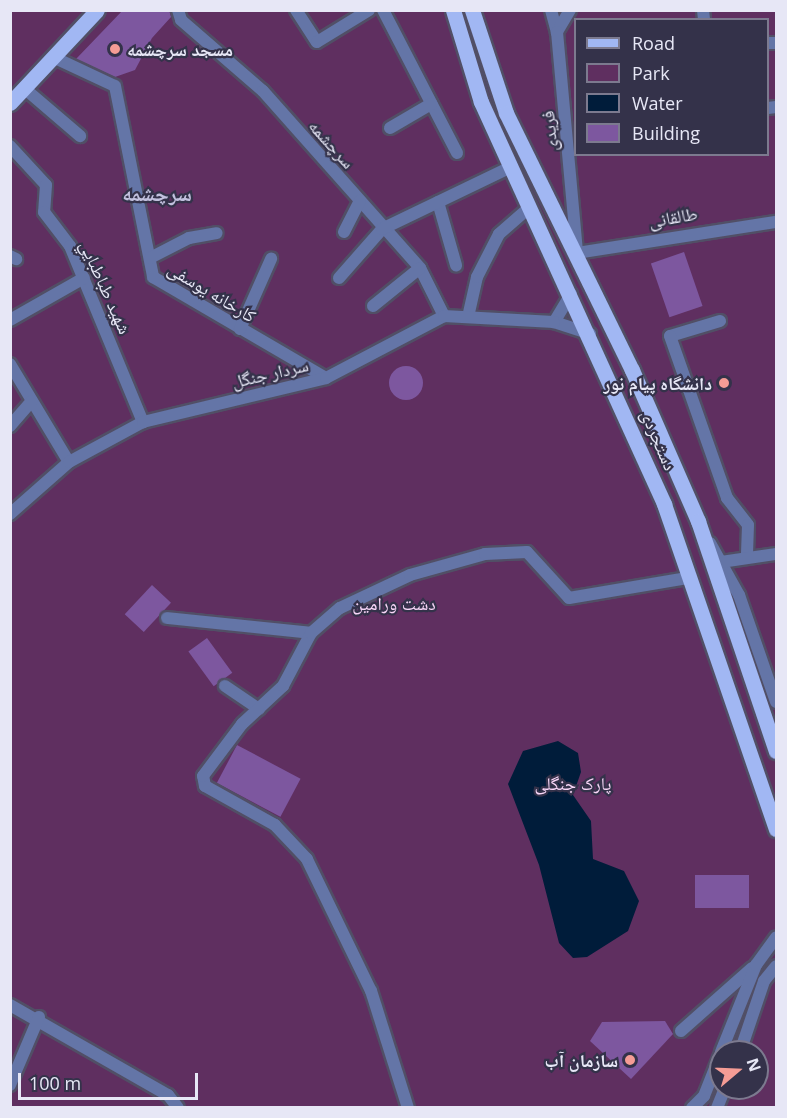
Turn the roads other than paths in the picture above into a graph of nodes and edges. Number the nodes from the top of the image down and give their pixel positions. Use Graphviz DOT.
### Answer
graph roads {
  1 [pos="97,10"];
  2 [pos="178,10"];
  3 [pos="296,10"];
  4 [pos="369,10"];
  5 [pos="383,10"];
  6 [pos="453,10"];
  7 [pos="472,10"];
  8 [pos="551,10"];
  9 [pos="570,10"];
  10 [pos="557,32"];
  11 [pos="54,57"];
  12 [pos="24,88"];
  13 [pos="10,103"];
  14 [pos="431,104"];
  15 [pos="390,128"];
  16 [pos="571,131"];
  17 [pos="80,136"];
  18 [pos="10,146"];
  19 [pos="457,153"];
  20 [pos="511,167"];
  21 [pos="360,201"];
  22 [pos="438,202"];
  23 [pos="530,207"];
  24 [pos="777,222"];
  25 [pos="382,229"];
  26 [pos="217,232"];
  27 [pos="344,232"];
  28 [pos="577,253"];
  29 [pos="150,258"];
  30 [pos="272,259"];
  31 [pos="456,265"];
  32 [pos="420,268"];
  33 [pos="84,278"];
  34 [pos="339,279"];
  35 [pos="571,294"];
  36 [pos="373,306"];
  37 [pos="444,316"];
  38 [pos="468,317"];
  39 [pos="10,320"];
  40 [pos="720,321"];
  41 [pos="554,322"];
  42 [pos="240,329"];
  43 [pos="590,334"];
  44 [pos="10,364"];
  45 [pos="326,378"];
  46 [pos="32,401"];
  47 [pos="143,422"];
  48 [pos="10,426"];
  49 [pos="69,462"];
  50 [pos="10,514"];
  51 [pos="698,521"];
  52 [pos="777,554"];
  53 [pos="747,558"];
  54 [pos="721,562"];
  55 [pos="687,578"];
  56 [pos="167,618"];
  57 [pos="311,633"];
  58 [pos="225,686"];
  59 [pos="777,702"];
  60 [pos="259,709"];
  61 [pos="777,752"];
  62 [pos="777,829"];
  63 [pos="777,937"];
  64 [pos="756,965"];
  65 [pos="777,966"];
  66 [pos="10,1005"];
  67 [pos="39,1017"];
  68 [pos="681,1031"];
  69 [pos="726,1040"];
  70 [pos="744,1040"];
  71 [pos="709,1083"];
  72 [pos="10,1085"];
  73 [pos="178,1107"];
  74 [pos="408,1107"];
  75 [pos="692,1107"];
  1 -- 11 [label="main road"];
  2 -- 21 [label="street, سرچشمه"];
  3 -- 4 [label="street"];
  5 -- 14 [label="street"];
  6 -- 20 [label="main road, دستجردی"];
  7 -- 28 [label="main road, دستجردی"];
  8 -- 10 [label="street, فریدی"];
  9 -- 10 [label="street"];
  10 -- 16 [label="street, فریدی"];
  11 -- 12 [label="main road"];
  11 -- 29 [label="street, کارخانه یوسفی"];
  12 -- 13 [label="main road"];
  12 -- 17 [label="street"];
  14 -- 15 [label="street"];
  14 -- 19 [label="street"];
  16 -- 28 [label="street, فریدی"];
  18 -- 33 [label="street, شهيد طباطبايي"];
  20 -- 22 [label="street"];
  20 -- 23 [label="main road, دستجردی"];
  21 -- 25 [label="street, سرچشمه"];
  21 -- 27 [label="street"];
  22 -- 25 [label="street"];
  22 -- 31 [label="street"];
  23 -- 35 [label="main road, دستجردی"];
  23 -- 38 [label="street"];
  24 -- 28 [label="street, طالقانی"];
  25 -- 32 [label="street, سرچشمه"];
  25 -- 34 [label="street"];
  26 -- 29 [label="street"];
  28 -- 51 [label="main road, دستجردی"];
  29 -- 42 [label="street, کارخانه یوسفی"];
  30 -- 42 [label="street"];
  32 -- 36 [label="street"];
  32 -- 37 [label="street, سرچشمه"];
  33 -- 39 [label="street"];
  33 -- 47 [label="street, شهيد طباطبايي"];
  35 -- 41 [label="street"];
  35 -- 43 [label="main road, دستجردی"];
  37 -- 38 [label="street"];
  37 -- 45 [label="street, سردار جنگل"];
  38 -- 41 [label="street"];
  40 -- 53 [label="street"];
  41 -- 43 [label="street"];
  42 -- 45 [label="street, کارخانه یوسفی"];
  43 -- 55 [label="main road, دستجردی"];
  44 -- 46 [label="street"];
  45 -- 47 [label="street, سردار جنگل"];
  46 -- 48 [label="street"];
  46 -- 49 [label="street"];
  47 -- 49 [label="street, سردار جنگل"];
  49 -- 50 [label="street, سردار جنگل"];
  51 -- 54 [label="street"];
  51 -- 61 [label="main road, دستجردی"];
  52 -- 53 [label="street"];
  53 -- 54 [label="street"];
  54 -- 59 [label="street"];
  55 -- 57 [label="street"];
  55 -- 62 [label="main road, دستجردی"];
  56 -- 57 [label="street"];
  57 -- 60 [label="street"];
  58 -- 60 [label="street"];
  60 -- 74 [label="street"];
  63 -- 64 [label="street"];
  64 -- 68 [label="street"];
  64 -- 69 [label="street"];
  65 -- 70 [label="street"];
  66 -- 67 [label="street"];
  67 -- 72 [label="street"];
  67 -- 73 [label="street"];
  71 -- 75 [label="street"];
}
